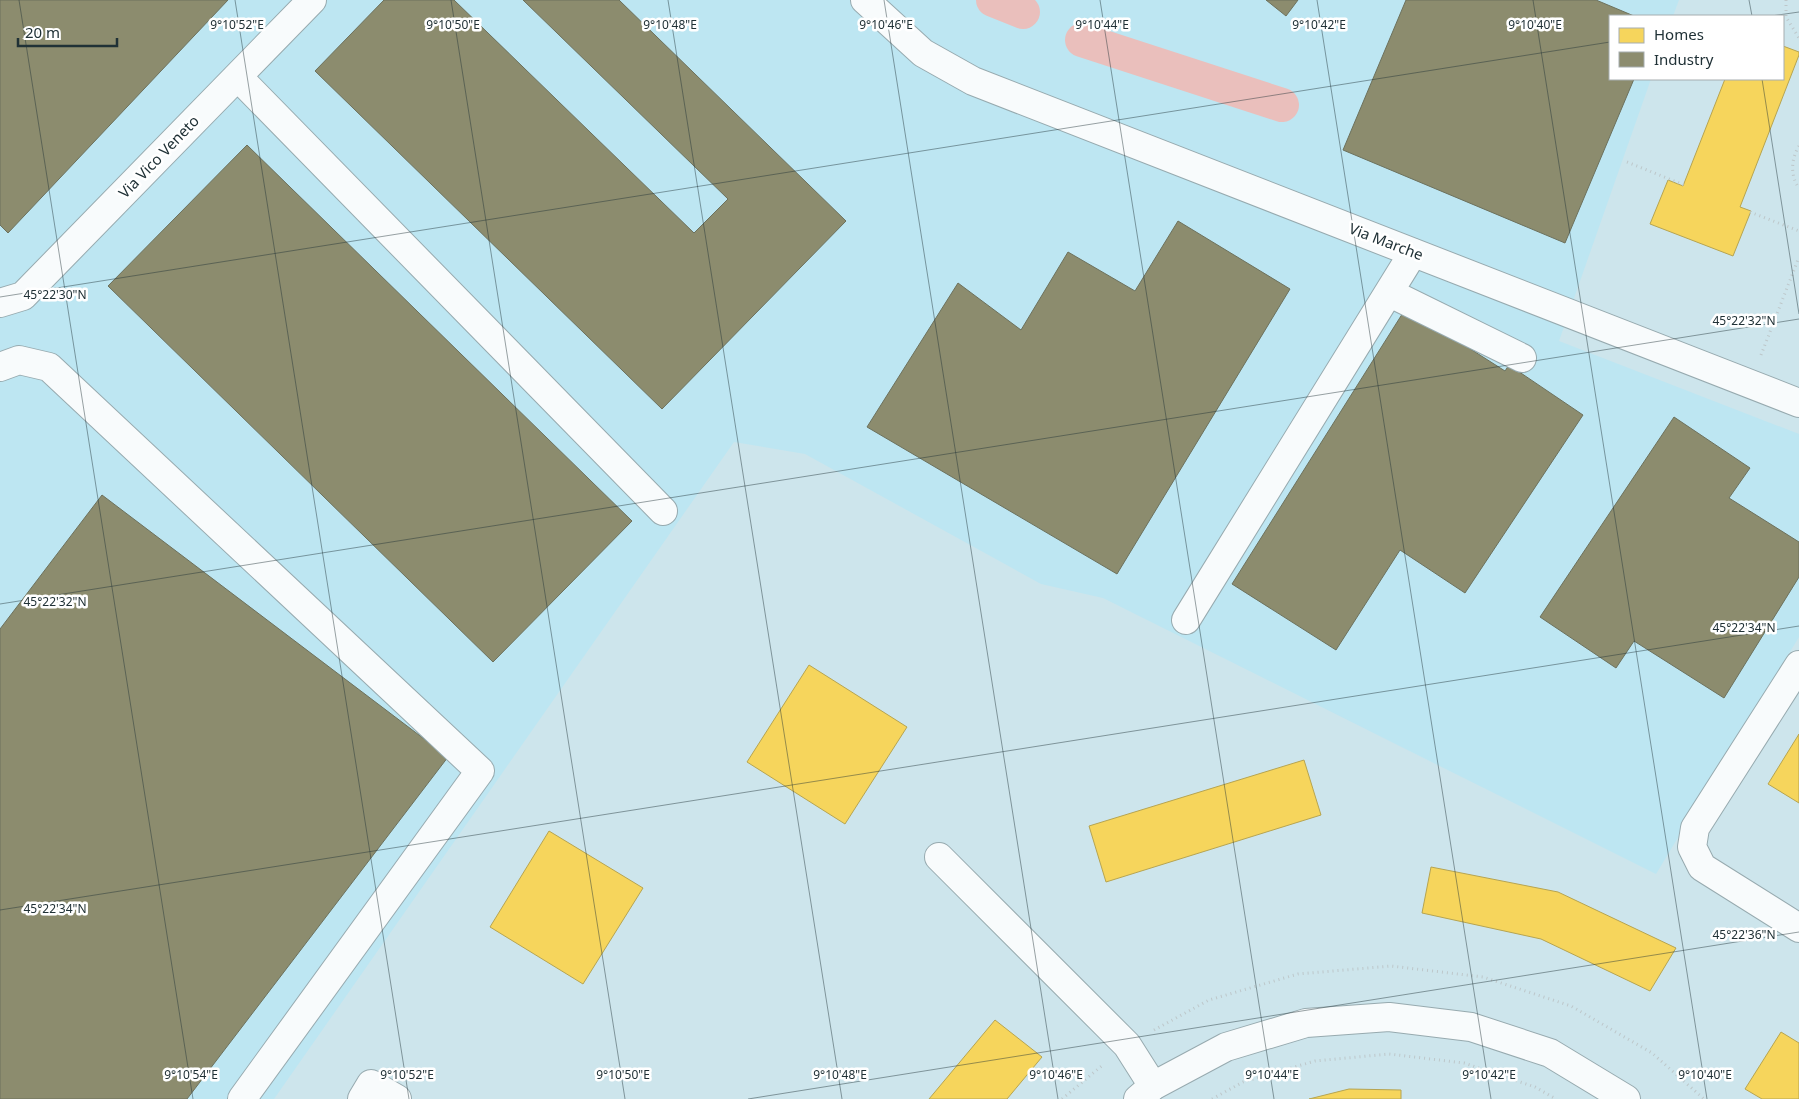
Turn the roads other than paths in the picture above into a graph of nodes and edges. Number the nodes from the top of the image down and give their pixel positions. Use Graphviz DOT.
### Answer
graph roads {
  1 [pos="312,0"];
  2 [pos="865,0"];
  3 [pos="238,77"];
  4 [pos="1413,253"];
  5 [pos="1390,292"];
  6 [pos="0,303"];
  7 [pos="1522,358"];
  8 [pos="0,366"];
  9 [pos="1799,403"];
  10 [pos="663,511"];
  11 [pos="1186,620"];
  12 [pos="1799,665"];
  13 [pos="939,857"];
  14 [pos="1799,928"];
  15 [pos="1145,1093"];
  16 [pos="242,1099"];
  17 [pos="362,1099"];
  18 [pos="397,1099"];
  19 [pos="1626,1099"];
  1 -- 3 [label="street, Via Vico Veneto"];
  2 -- 4 [label="street, Via Marche"];
  3 -- 6 [label="street, Via Vico Veneto"];
  3 -- 10 [label="street"];
  4 -- 5 [label="street"];
  4 -- 9 [label="street, Via Marche"];
  5 -- 7 [label="street"];
  5 -- 11 [label="street"];
  8 -- 16 [label="street"];
  12 -- 14 [label="street"];
  13 -- 15 [label="street"];
  15 -- 19 [label="street"];
  17 -- 18 [label="street"];
}
